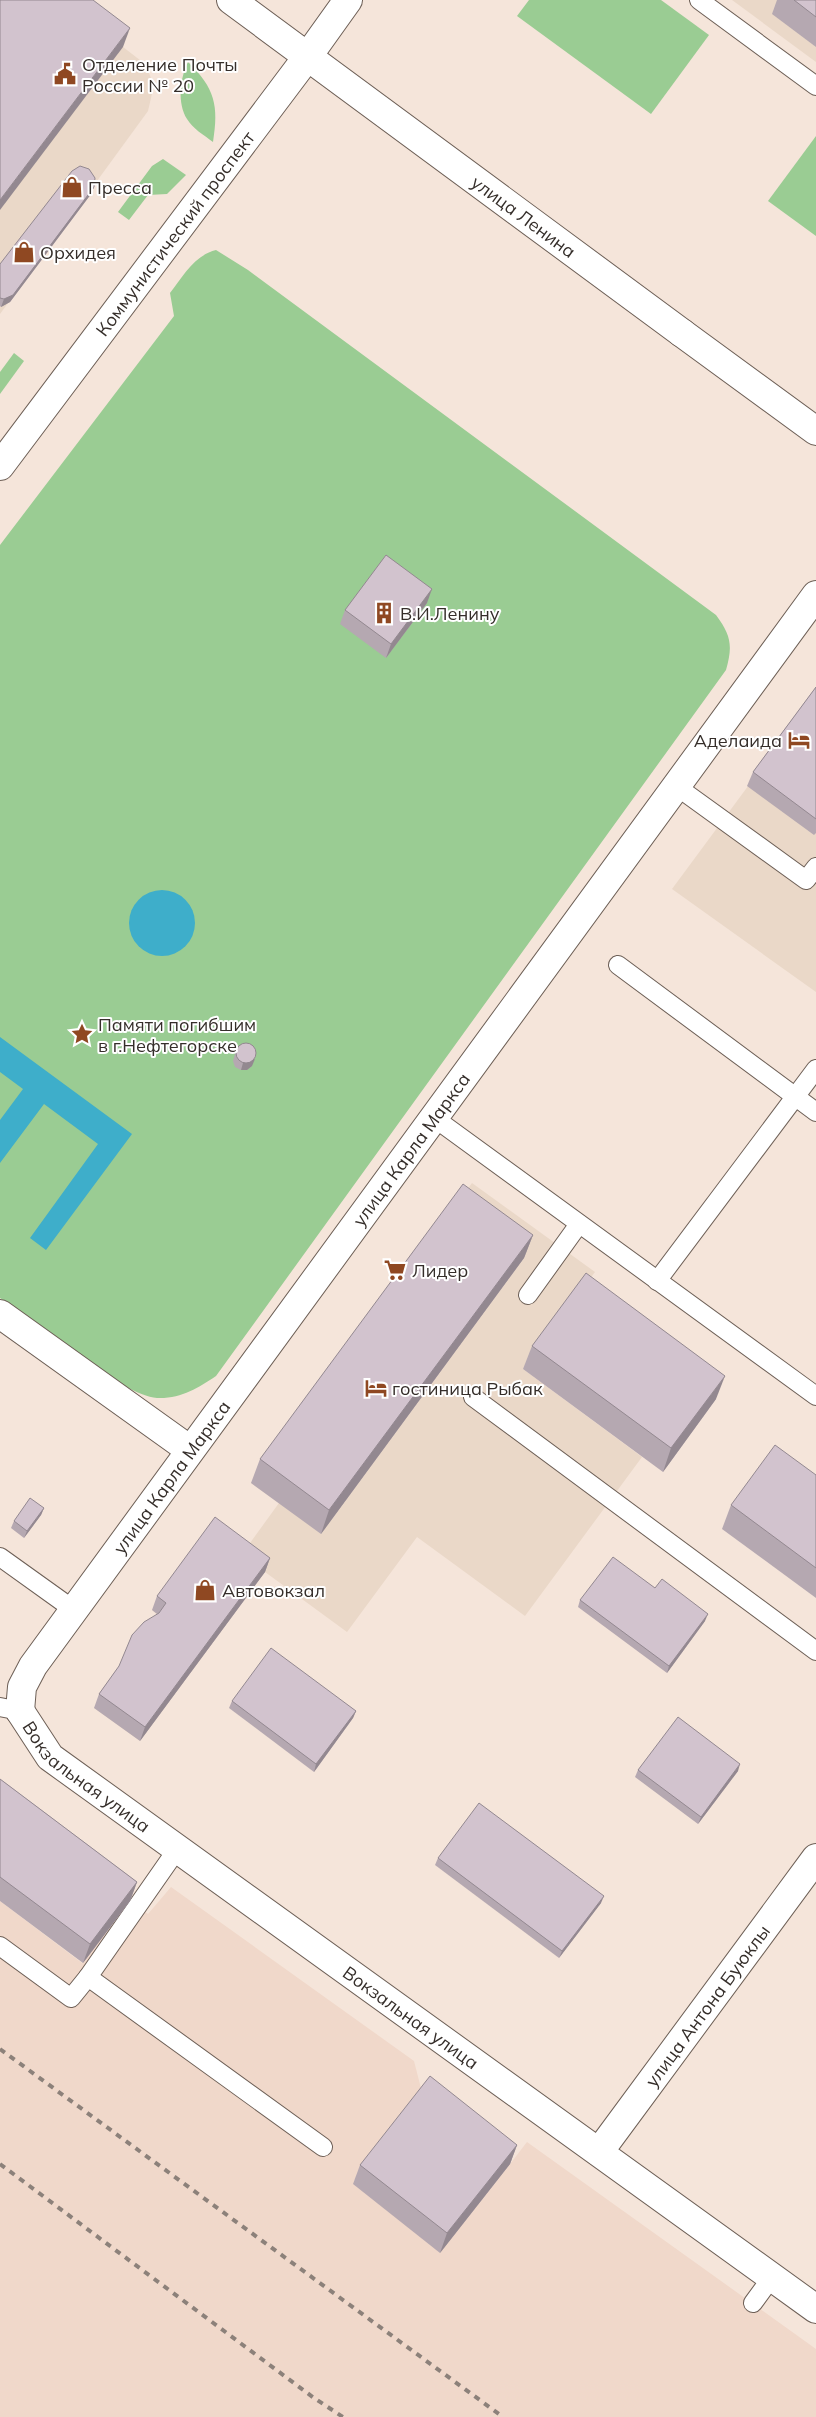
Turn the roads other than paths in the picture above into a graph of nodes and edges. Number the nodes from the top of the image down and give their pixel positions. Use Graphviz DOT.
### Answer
graph roads {
  1 [pos="231,0"];
  2 [pos="348,0"];
  3 [pos="699,0"];
  4 [pos="308,56"];
  5 [pos="816,86"];
  6 [pos="816,431"];
  7 [pos="0,466"];
  8 [pos="816,596"];
  9 [pos="676,786"];
  10 [pos="816,867"];
  11 [pos="618,965"];
  12 [pos="816,1069"];
  13 [pos="795,1097"];
  14 [pos="816,1112"];
  15 [pos="434,1118"];
  16 [pos="579,1224"];
  17 [pos="657,1281"];
  18 [pos="528,1295"];
  19 [pos="0,1314"];
  20 [pos="816,1396"];
  21 [pos="473,1397"];
  22 [pos="190,1450"];
  23 [pos="0,1557"];
  24 [pos="74,1610"];
  25 [pos="816,1651"];
  26 [pos="10,1710"];
  27 [pos="178,1848"];
  28 [pos="816,1858"];
  29 [pos="0,1946"];
  30 [pos="88,1977"];
  31 [pos="323,2147"];
  32 [pos="599,2152"];
  33 [pos="772,2277"];
  34 [pos="753,2303"];
  35 [pos="816,2309"];
  1 -- 4 [label="street, улица Ленина"];
  2 -- 4 [label="street, Коммунистический проспект"];
  3 -- 5 [label="lane"];
  4 -- 6 [label="street, улица Ленина"];
  4 -- 7 [label="street, Коммунистический проспект"];
  8 -- 9 [label="street, улица Карла Маркса"];
  9 -- 10 [label="lane"];
  9 -- 15 [label="street, улица Карла Маркса"];
  11 -- 13 [label="lane"];
  12 -- 13 [label="lane"];
  13 -- 14 [label="lane"];
  13 -- 17 [label="lane"];
  15 -- 16 [label="lane"];
  15 -- 22 [label="street, улица Карла Маркса"];
  16 -- 17 [label="lane"];
  16 -- 18 [label="lane"];
  17 -- 20 [label="lane"];
  19 -- 22 [label="street"];
  21 -- 25 [label="lane"];
  22 -- 24 [label="street, улица Карла Маркса"];
  23 -- 24 [label="lane"];
  24 -- 26 [label="street, улица Карла Маркса"];
  26 -- 27 [label="street, Вокзальная улица"];
  27 -- 30 [label="lane"];
  27 -- 32 [label="street, Вокзальная улица"];
  28 -- 32 [label="street, улица Антона Буюклы"];
  29 -- 30 [label="lane"];
  30 -- 31 [label="lane"];
  32 -- 33 [label="street, Вокзальная улица"];
  33 -- 34 [label="lane"];
  33 -- 35 [label="street, Вокзальная улица"];
}
